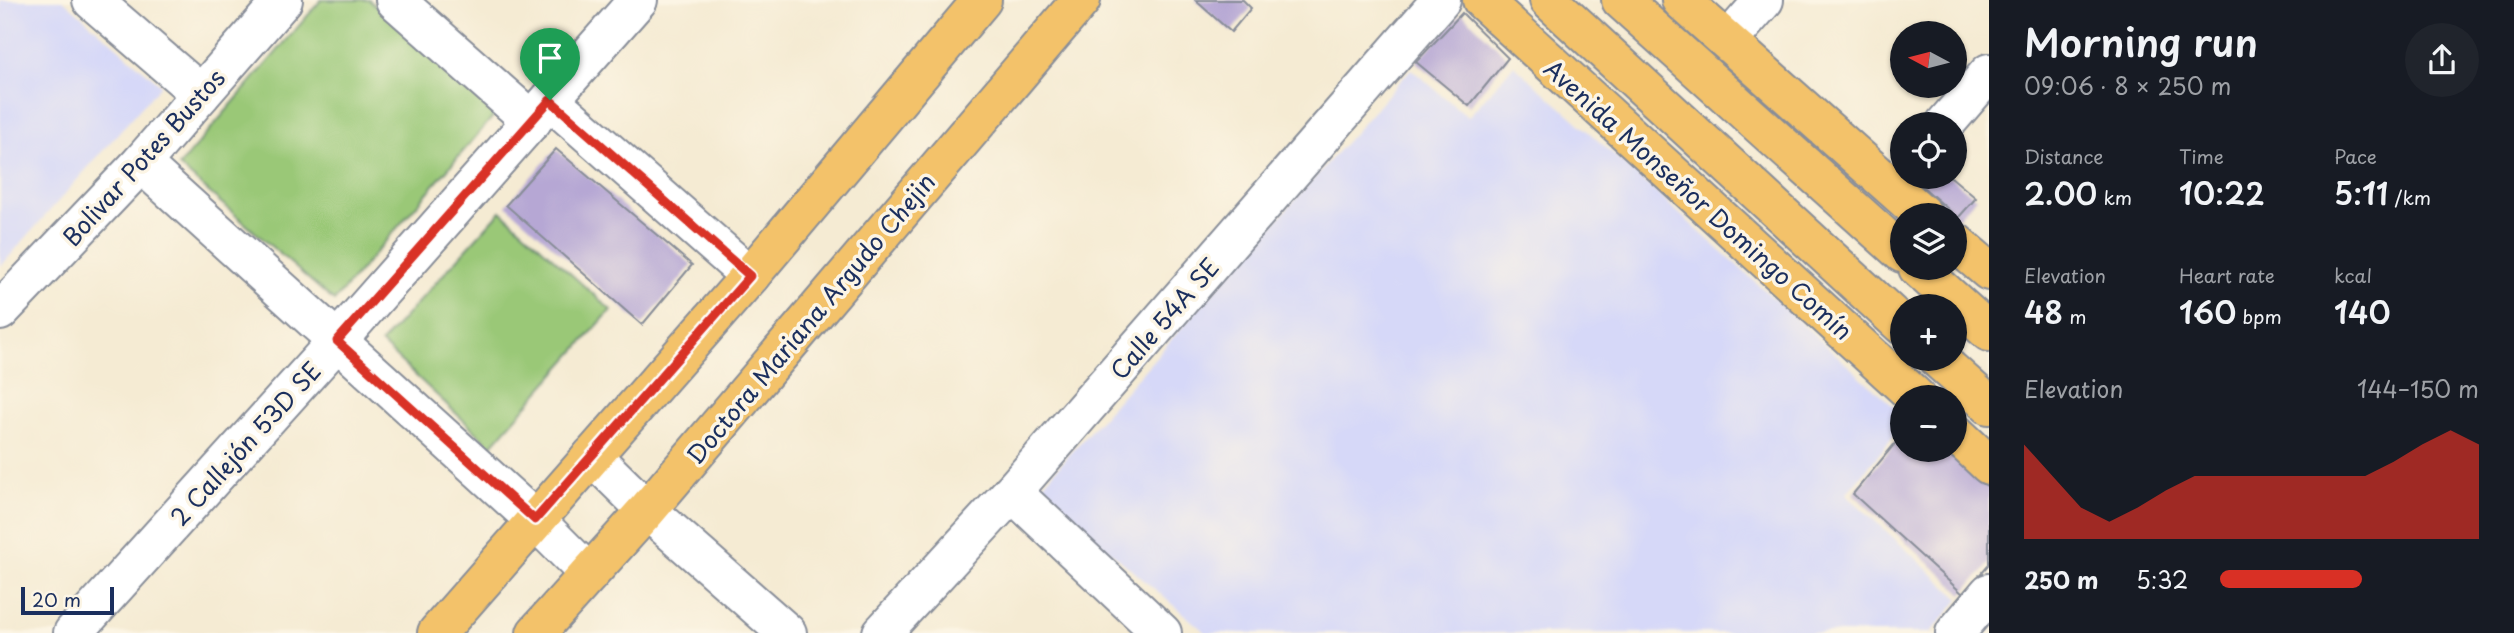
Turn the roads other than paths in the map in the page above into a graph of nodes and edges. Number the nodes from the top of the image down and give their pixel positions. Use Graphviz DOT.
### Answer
graph roads {
  1 [pos="92,0"];
  2 [pos="283,0"];
  3 [pos="395,0"];
  4 [pos="638,0"];
  5 [pos="982,0"];
  6 [pos="1081,0"];
  7 [pos="1441,0"];
  8 [pos="1482,0"];
  9 [pos="1549,0"];
  10 [pos="1621,0"];
  11 [pos="1681,0"];
  12 [pos="1764,0"];
  13 [pos="1728,41"];
  14 [pos="1989,73"];
  15 [pos="201,94"];
  16 [pos="541,111"];
  17 [pos="1955,112"];
  18 [pos="141,163"];
  19 [pos="1890,176"];
  20 [pos="1902,189"];
  21 [pos="1913,203"];
  22 [pos="1890,242"];
  23 [pos="1967,252"];
  24 [pos="1989,271"];
  25 [pos="750,276"];
  26 [pos="1931,280"];
  27 [pos="0,311"];
  28 [pos="1890,314"];
  29 [pos="1989,332"];
  30 [pos="337,341"];
  31 [pos="1951,371"];
  32 [pos="1903,385"];
  33 [pos="1989,405"];
  34 [pos="1967,444"];
  35 [pos="592,456"];
  36 [pos="1989,465"];
  37 [pos="1012,492"];
  38 [pos="647,510"];
  39 [pos="535,520"];
  40 [pos="589,574"];
  41 [pos="1989,593"];
  42 [pos="73,633"];
  43 [pos="437,633"];
  44 [pos="536,633"];
  45 [pos="787,633"];
  46 [pos="882,633"];
  47 [pos="1162,633"];
  48 [pos="1955,633"];
  1 -- 15 [label="street"];
  2 -- 15 [label="street, Bolivar Potes Bustos"];
  3 -- 16 [label="street"];
  4 -- 16 [label="street, 2 Callejón 53D SE"];
  5 -- 25 [label="main road"];
  6 -- 38 [label="main road, Doctora Mariana Argudo Chejin"];
  7 -- 37 [label="street, Calle 54A SE"];
  8 -- 32 [label="main road, Avenida Monseñor Domingo Comín"];
  9 -- 28 [label="main road, Avenida Monseñor Domingo Comín"];
  10 -- 22 [label="main road"];
  11 -- 13 [label="main road"];
  12 -- 13 [label="street"];
  13 -- 19 [label="main road"];
  14 -- 17 [label="street"];
  15 -- 18 [label="street, Bolivar Potes Bustos"];
  16 -- 25 [label="street"];
  16 -- 30 [label="street, 2 Callejón 53D SE"];
  18 -- 27 [label="street, Bolivar Potes Bustos"];
  18 -- 30 [label="street"];
  20 -- 21 [label="main road"];
  23 -- 24 [label="main road"];
  25 -- 35 [label="main road"];
  26 -- 29 [label="main road"];
  30 -- 39 [label="street"];
  30 -- 42 [label="street, 2 Callejón 53D SE"];
  31 -- 33 [label="main road"];
  34 -- 36 [label="main road"];
  35 -- 38 [label="street"];
  35 -- 39 [label="main road"];
  37 -- 46 [label="street, Calle 54A SE"];
  37 -- 47 [label="street"];
  38 -- 40 [label="main road, Doctora Mariana Argudo Chejin"];
  38 -- 45 [label="street"];
  39 -- 40 [label="street"];
  39 -- 43 [label="main road"];
  40 -- 44 [label="main road, Doctora Mariana Argudo Chejin"];
  41 -- 48 [label="street"];
}
